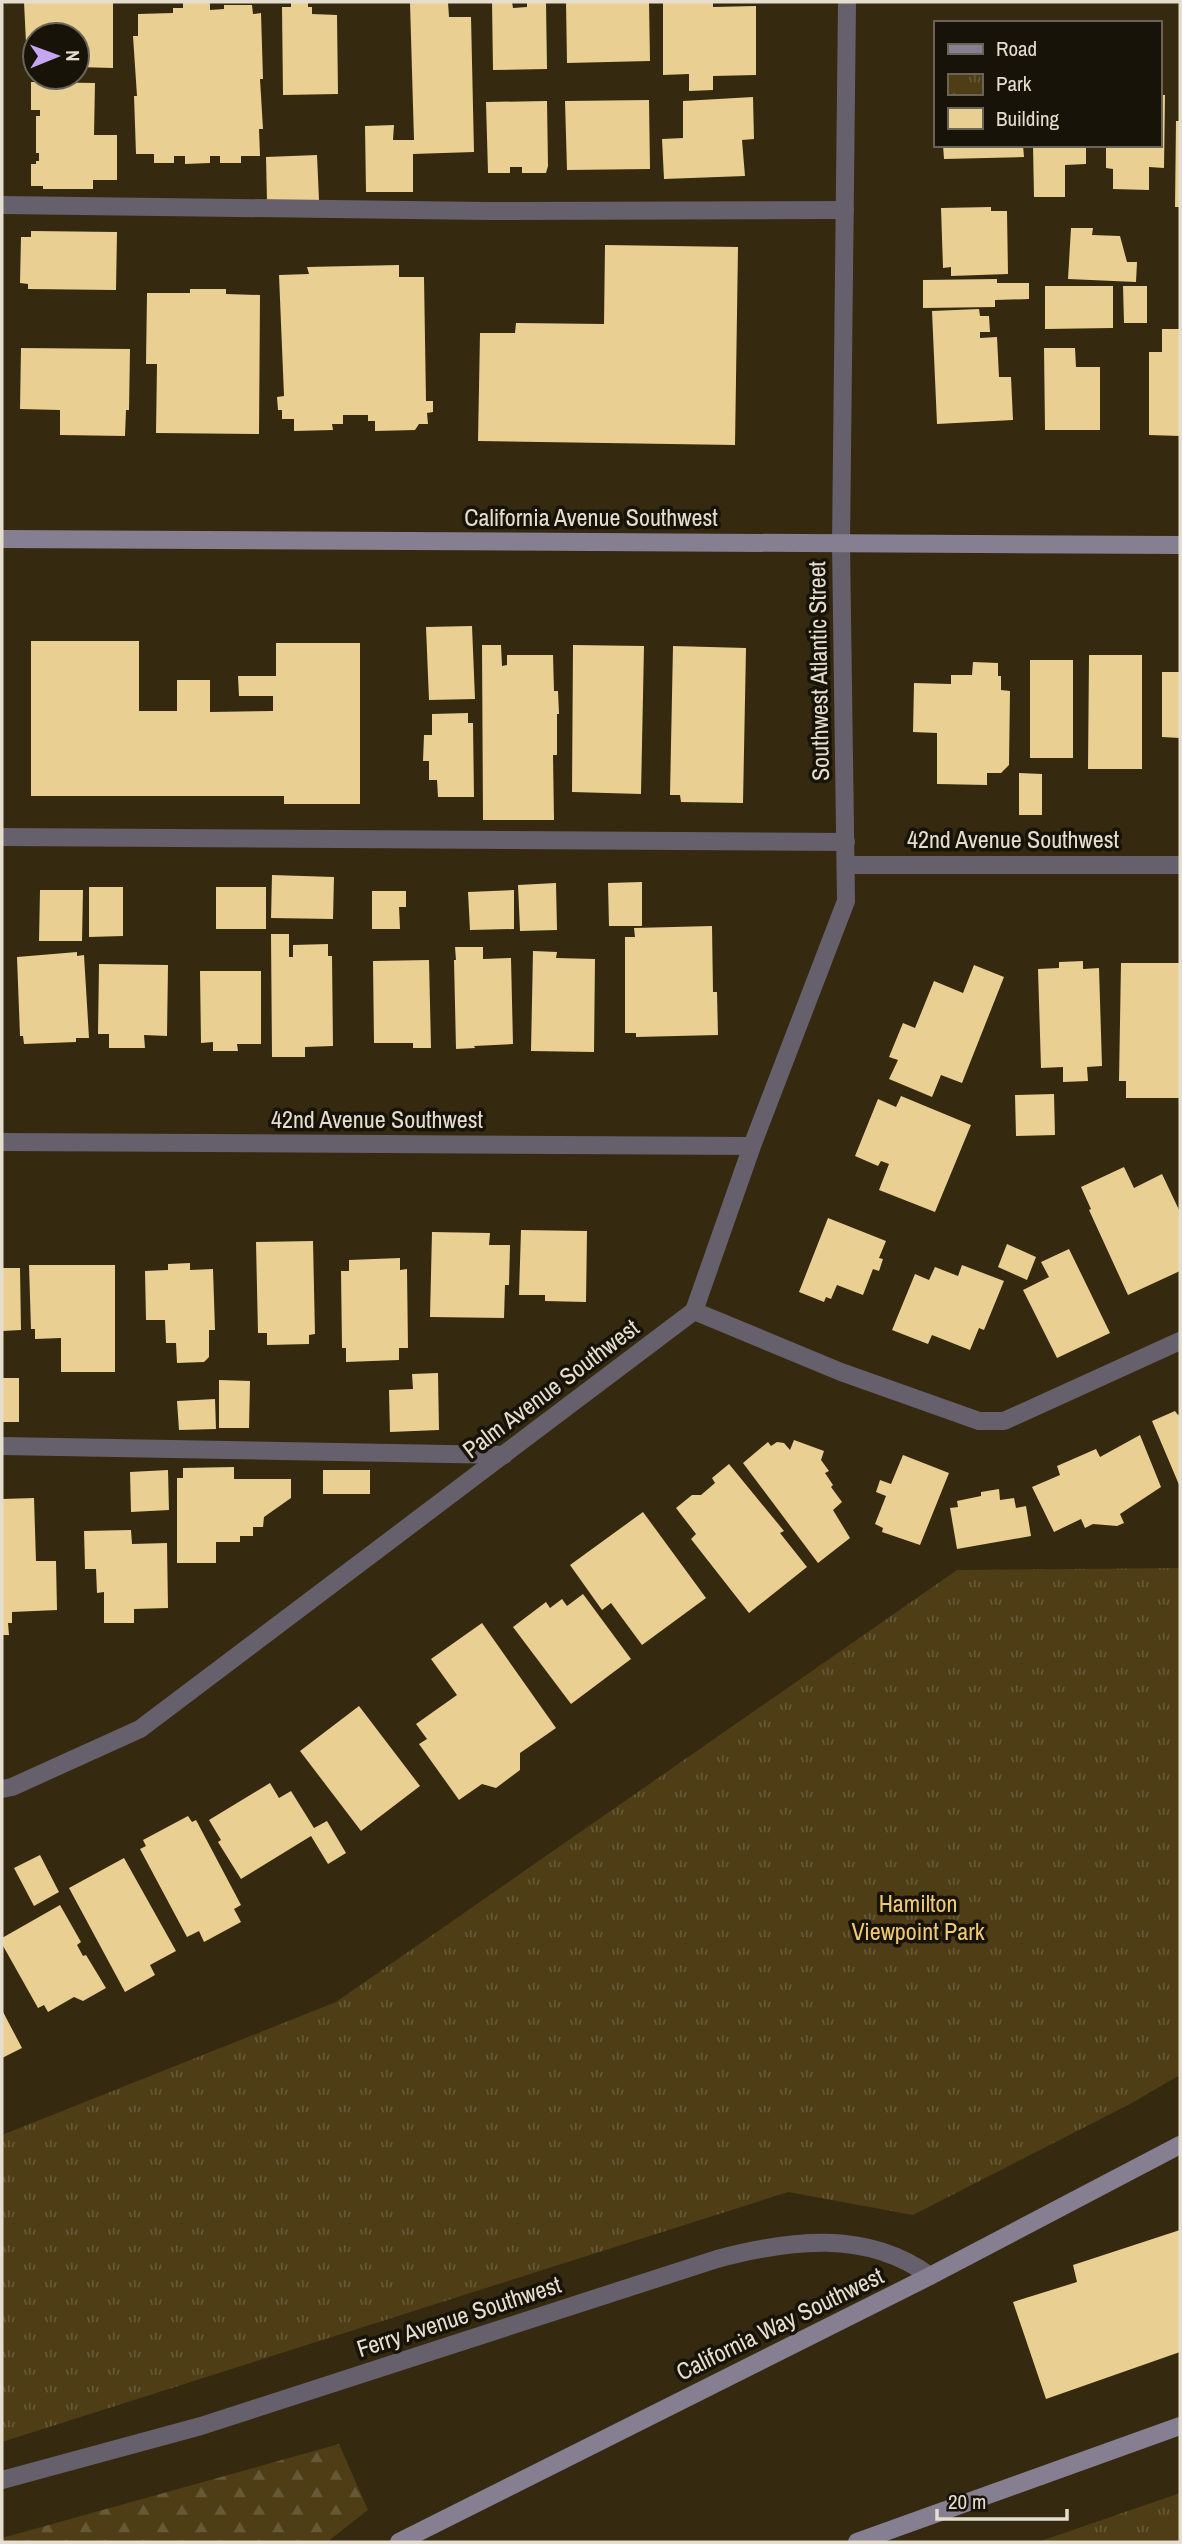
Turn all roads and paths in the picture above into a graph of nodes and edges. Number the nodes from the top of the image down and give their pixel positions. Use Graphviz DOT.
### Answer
graph roads {
  1 [pos="848,2"];
  2 [pos="2,205"];
  3 [pos="845,210"];
  4 [pos="2,539"];
  5 [pos="841,544"];
  6 [pos="1180,545"];
  7 [pos="2,837"];
  8 [pos="846,842"];
  9 [pos="847,865"];
  10 [pos="1180,865"];
  11 [pos="2,1142"];
  12 [pos="752,1146"];
  13 [pos="694,1311"];
  14 [pos="1180,1341"];
  15 [pos="2,1446"];
  16 [pos="504,1455"];
  17 [pos="2,1789"];
  18 [pos="1180,2145"];
  19 [pos="930,2276"];
  20 [pos="1180,2426"];
  21 [pos="2,2480"];
  22 [pos="399,2542"];
  23 [pos="857,2542"];
  1 -- 3 [label="street, Southwest Atlantic Street"];
  2 -- 3 [label="street"];
  3 -- 5 [label="street, Southwest Atlantic Street"];
  4 -- 5 [label="main road, California Avenue Southwest"];
  5 -- 6 [label="main road, California Avenue Southwest"];
  5 -- 8 [label="street, Southwest Atlantic Street"];
  7 -- 8 [label="street"];
  8 -- 9 [label="street, Southwest Atlantic Street"];
  9 -- 10 [label="street, 42nd Avenue Southwest"];
  9 -- 12 [label="street, Southwest Atlantic Street"];
  11 -- 12 [label="street, 42nd Avenue Southwest"];
  12 -- 13 [label="street, Southwest Atlantic Street"];
  13 -- 14 [label="street"];
  13 -- 16 [label="street, Palm Avenue Southwest"];
  15 -- 16 [label="street"];
  16 -- 17 [label="street, Palm Avenue Southwest"];
  18 -- 19 [label="main road, California Way Southwest"];
  19 -- 21 [label="street, Ferry Avenue Southwest"];
  19 -- 22 [label="main road, California Way Southwest"];
  20 -- 23 [label="main road"];
}
